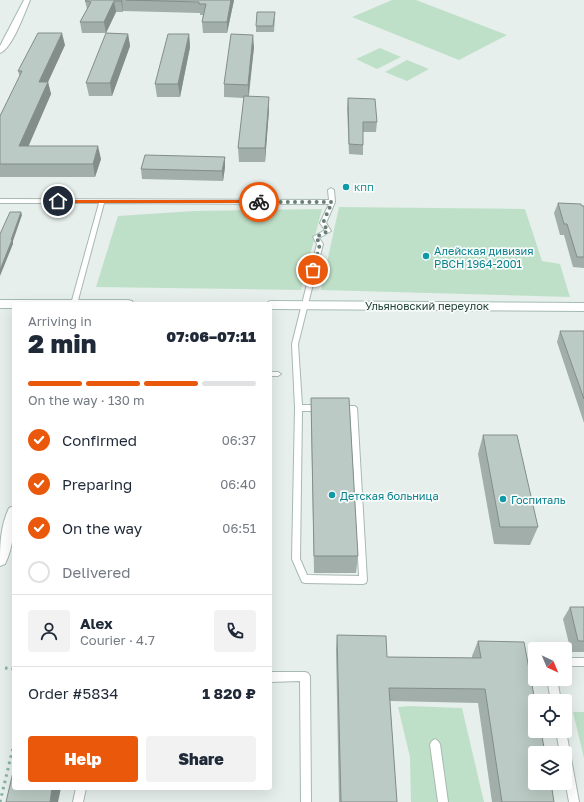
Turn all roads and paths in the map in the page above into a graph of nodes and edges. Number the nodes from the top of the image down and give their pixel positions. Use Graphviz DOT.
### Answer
graph roads {
  1 [pos="27,0"];
  2 [pos="0,51"];
  3 [pos="331,190"];
  4 [pos="0,201"];
  5 [pos="102,201"];
  6 [pos="332,202"];
  7 [pos="75,302"];
  8 [pos="0,304"];
  9 [pos="12,304"];
  10 [pos="272,305"];
  11 [pos="305,306"];
  12 [pos="584,307"];
  13 [pos="272,374"];
  14 [pos="278,374"];
  15 [pos="299,408"];
  16 [pos="12,516"];
  17 [pos="4,533"];
  18 [pos="0,560"];
  19 [pos="572,662"];
  20 [pos="584,662"];
  21 [pos="5,668"];
  22 [pos="12,670"];
  23 [pos="272,677"];
  24 [pos="562,738"];
  25 [pos="435,744"];
  26 [pos="12,752"];
  27 [pos="81,790"];
  28 [pos="0,802"];
  29 [pos="78,802"];
  30 [pos="306,802"];
  31 [pos="443,802"];
  32 [pos="574,802"];
  1 -- 2 [label="main road"];
  3 -- 6 [label="lane"];
  4 -- 5 [label="lane"];
  5 -- 6 [label="lane"];
  5 -- 7 [label="lane"];
  6 -- 11 [label="lane"];
  8 -- 9 [label="main road"];
  10 -- 11 [label="main road, Ульяновский переулок"];
  11 -- 12 [label="main road, Ульяновский переулок"];
  11 -- 15 [label="lane"];
  13 -- 14 [label="lane"];
  15 -- 15 [label="lane"];
  16 -- 17 [label="main road"];
  17 -- 18 [label="main road"];
  19 -- 20 [label="lane"];
  21 -- 22 [label="path"];
  23 -- 30 [label="lane"];
  24 -- 32 [label="lane"];
  25 -- 31 [label="lane"];
  26 -- 28 [label="path"];
  27 -- 29 [label="lane"];
}
